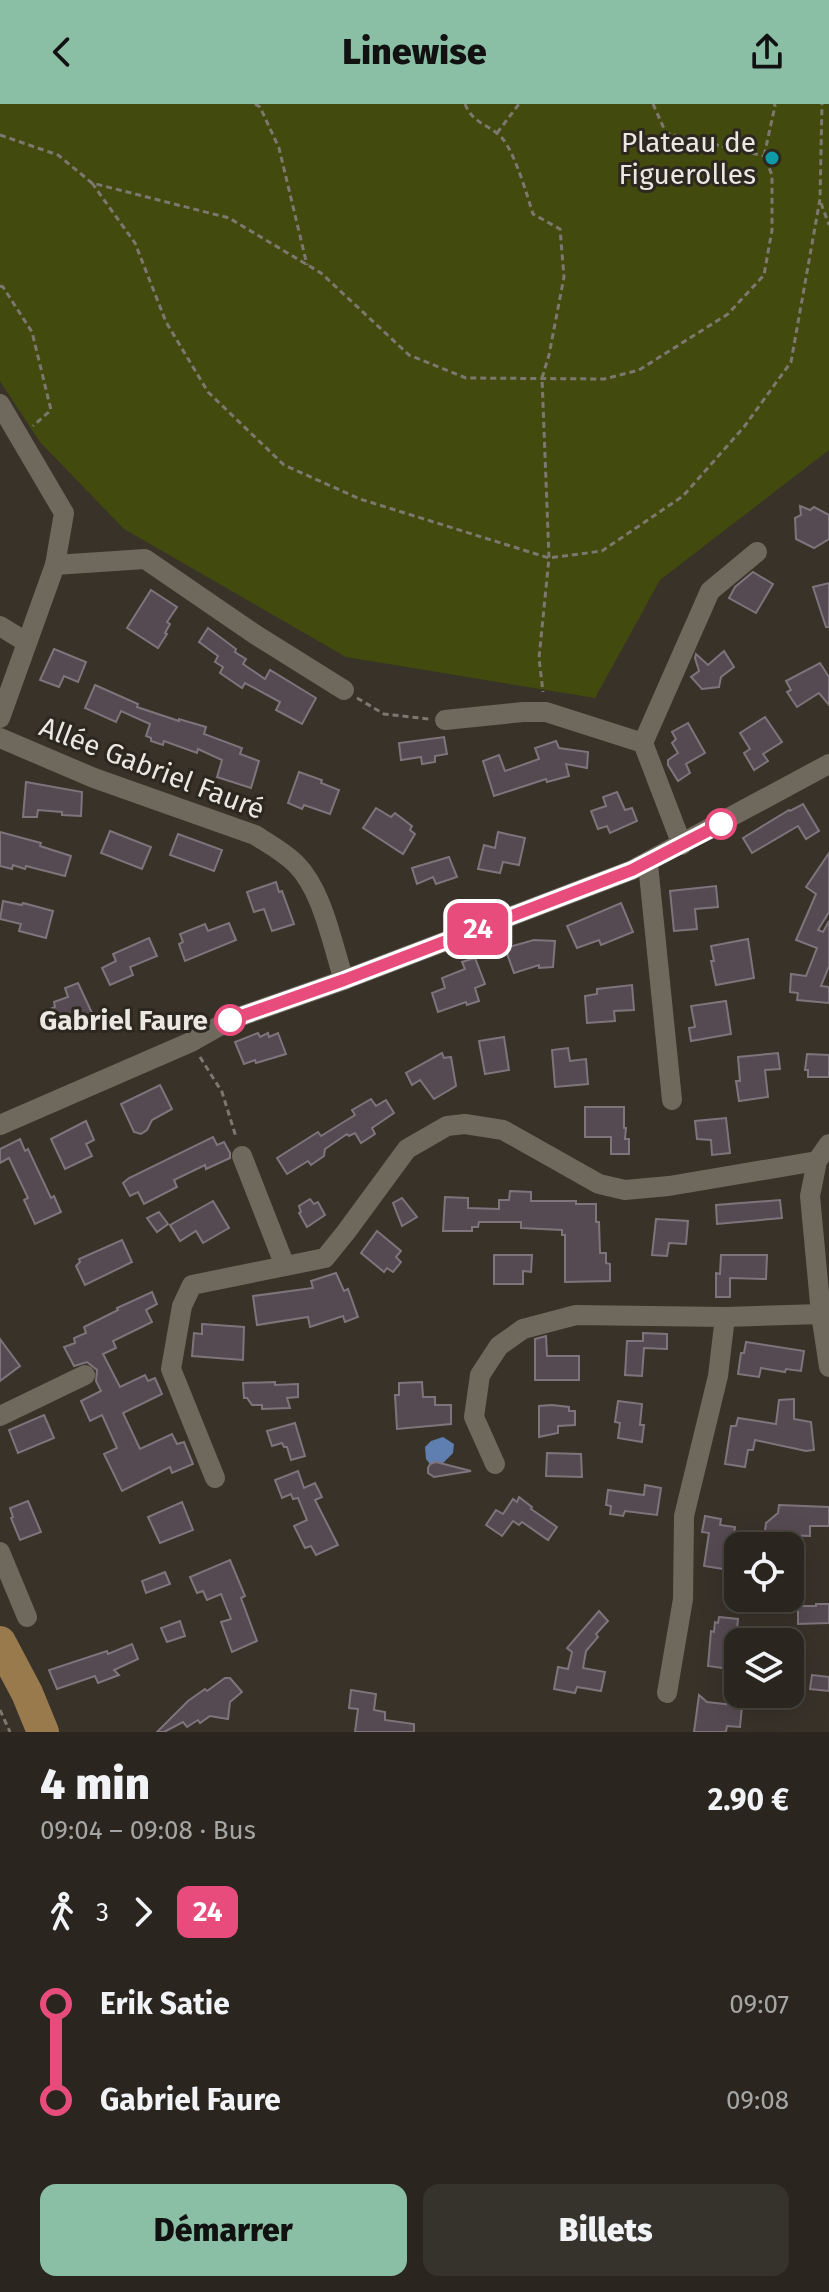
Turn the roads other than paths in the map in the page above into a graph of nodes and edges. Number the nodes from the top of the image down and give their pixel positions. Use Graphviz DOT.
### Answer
graph roads {
  1 [pos="0,404"];
  2 [pos="757,552"];
  3 [pos="55,565"];
  4 [pos="0,626"];
  5 [pos="26,642"];
  6 [pos="344,690"];
  7 [pos="0,718"];
  8 [pos="445,720"];
  9 [pos="0,738"];
  10 [pos="643,743"];
  11 [pos="829,764"];
  12 [pos="682,845"];
  13 [pos="648,864"];
  14 [pos="344,980"];
  15 [pos="672,1100"];
  16 [pos="0,1125"];
  17 [pos="829,1144"];
  18 [pos="242,1156"];
  19 [pos="817,1161"];
  20 [pos="821,1213"];
  21 [pos="285,1266"];
  22 [pos="821,1314"];
  23 [pos="725,1317"];
  24 [pos="829,1367"];
  25 [pos="85,1375"];
  26 [pos="0,1416"];
  27 [pos="495,1464"];
  28 [pos="215,1478"];
  29 [pos="0,1552"];
  30 [pos="27,1617"];
  31 [pos="0,1642"];
  32 [pos="0,1683"];
  33 [pos="667,1693"];
  34 [pos="23,1732"];
  35 [pos="43,1732"];
  1 -- 3 [label="street"];
  2 -- 10 [label="street"];
  3 -- 5 [label="street"];
  3 -- 6 [label="street"];
  4 -- 5 [label="street"];
  5 -- 7 [label="street"];
  8 -- 10 [label="street"];
  9 -- 14 [label="street, Allée Gabriel Fauré"];
  10 -- 12 [label="street"];
  11 -- 12 [label="street"];
  12 -- 13 [label="street"];
  13 -- 14 [label="street"];
  13 -- 15 [label="street"];
  14 -- 16 [label="street"];
  17 -- 19 [label="street"];
  18 -- 21 [label="street"];
  19 -- 20 [label="street"];
  19 -- 21 [label="street"];
  20 -- 22 [label="street"];
  21 -- 28 [label="street"];
  22 -- 23 [label="street"];
  22 -- 24 [label="street"];
  23 -- 27 [label="street"];
  23 -- 33 [label="street"];
  25 -- 26 [label="street"];
  29 -- 30 [label="street"];
  31 -- 35 [label="main road"];
  32 -- 34 [label="main road"];
}
